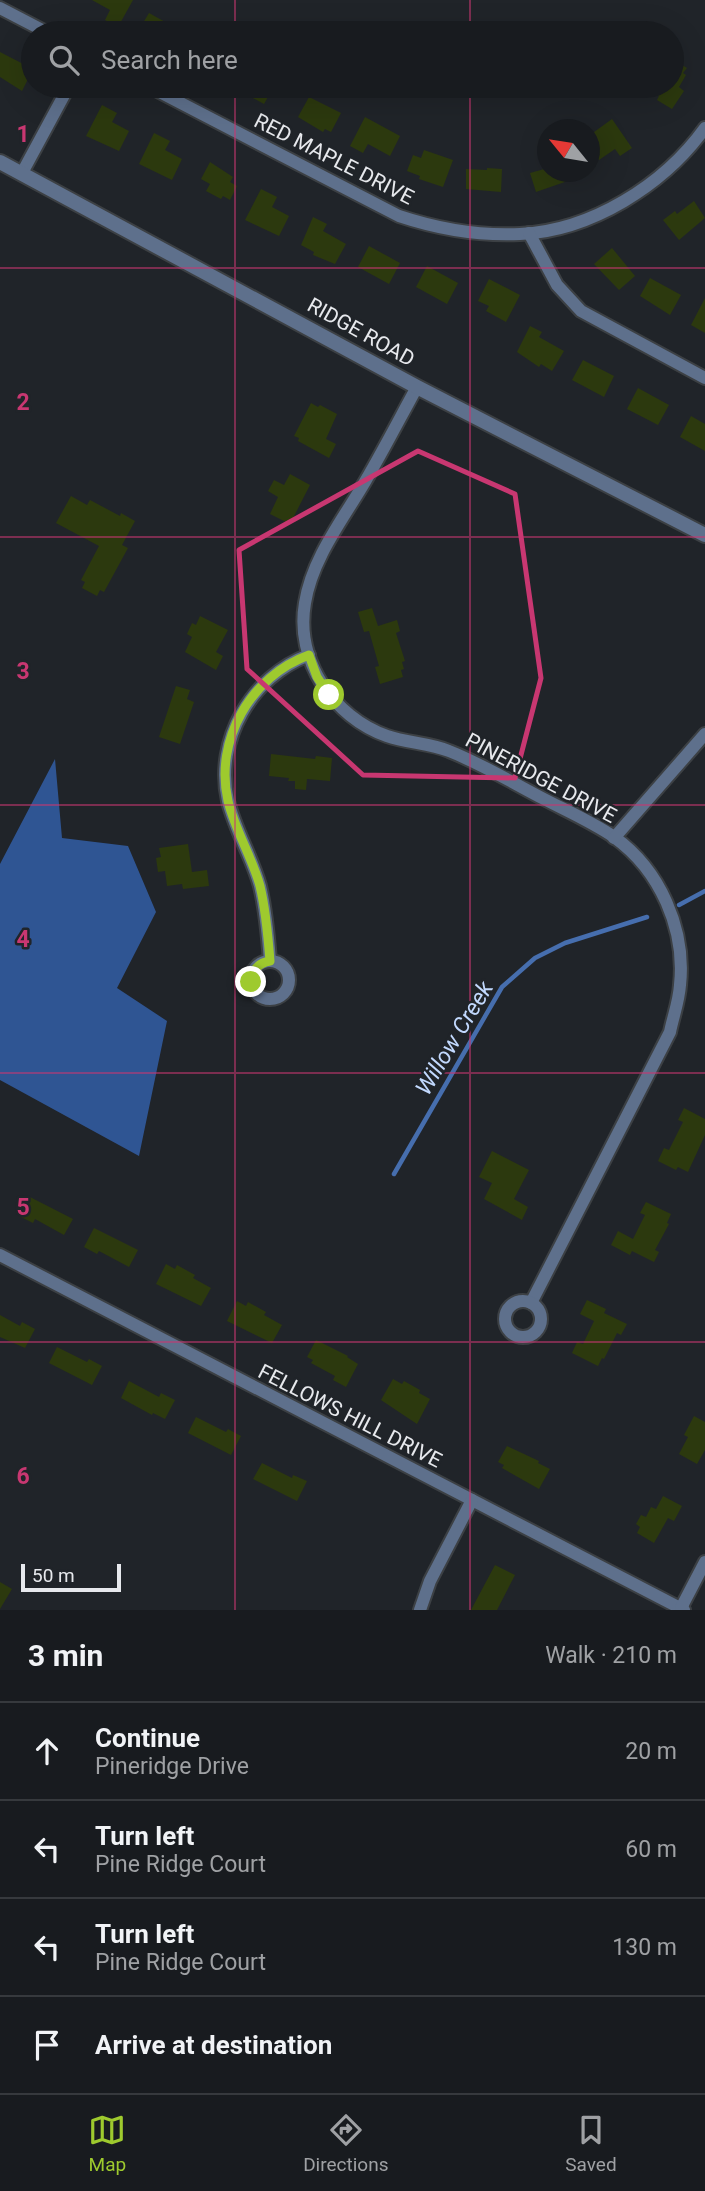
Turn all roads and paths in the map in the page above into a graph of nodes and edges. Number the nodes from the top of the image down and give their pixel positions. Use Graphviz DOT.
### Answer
graph roads {
  1 [pos="0,8"];
  2 [pos="25,21"];
  3 [pos="63,98"];
  4 [pos="171,98"];
  5 [pos="705,128"];
  6 [pos="0,162"];
  7 [pos="22,173"];
  8 [pos="529,233"];
  9 [pos="705,378"];
  10 [pos="417,387"];
  11 [pos="705,535"];
  12 [pos="309,655"];
  13 [pos="705,734"];
  14 [pos="614,838"];
  15 [pos="270,961"];
  16 [pos="0,1255"];
  17 [pos="531,1303"];
  18 [pos="472,1500"];
  19 [pos="705,1562"];
  20 [pos="682,1609"];
  21 [pos="420,1610"];
  1 -- 2 [label="street"];
  3 -- 7 [label="street"];
  4 -- 8 [label="street, RED MAPLE DRIVE"];
  5 -- 8 [label="street, RED MAPLE DRIVE"];
  6 -- 7 [label="street, RIDGE ROAD"];
  7 -- 10 [label="street, RIDGE ROAD"];
  8 -- 9 [label="street"];
  10 -- 11 [label="street, RIDGE ROAD"];
  10 -- 12 [label="street, PINERIDGE DRIVE"];
  12 -- 14 [label="street, PINERIDGE DRIVE"];
  12 -- 15 [label="street"];
  13 -- 14 [label="street"];
  14 -- 17 [label="street, PINERIDGE DRIVE"];
  16 -- 18 [label="street, FELLOWS HILL DRIVE"];
  18 -- 20 [label="street, FELLOWS HILL DRIVE"];
  18 -- 21 [label="street"];
  19 -- 20 [label="street"];
}
